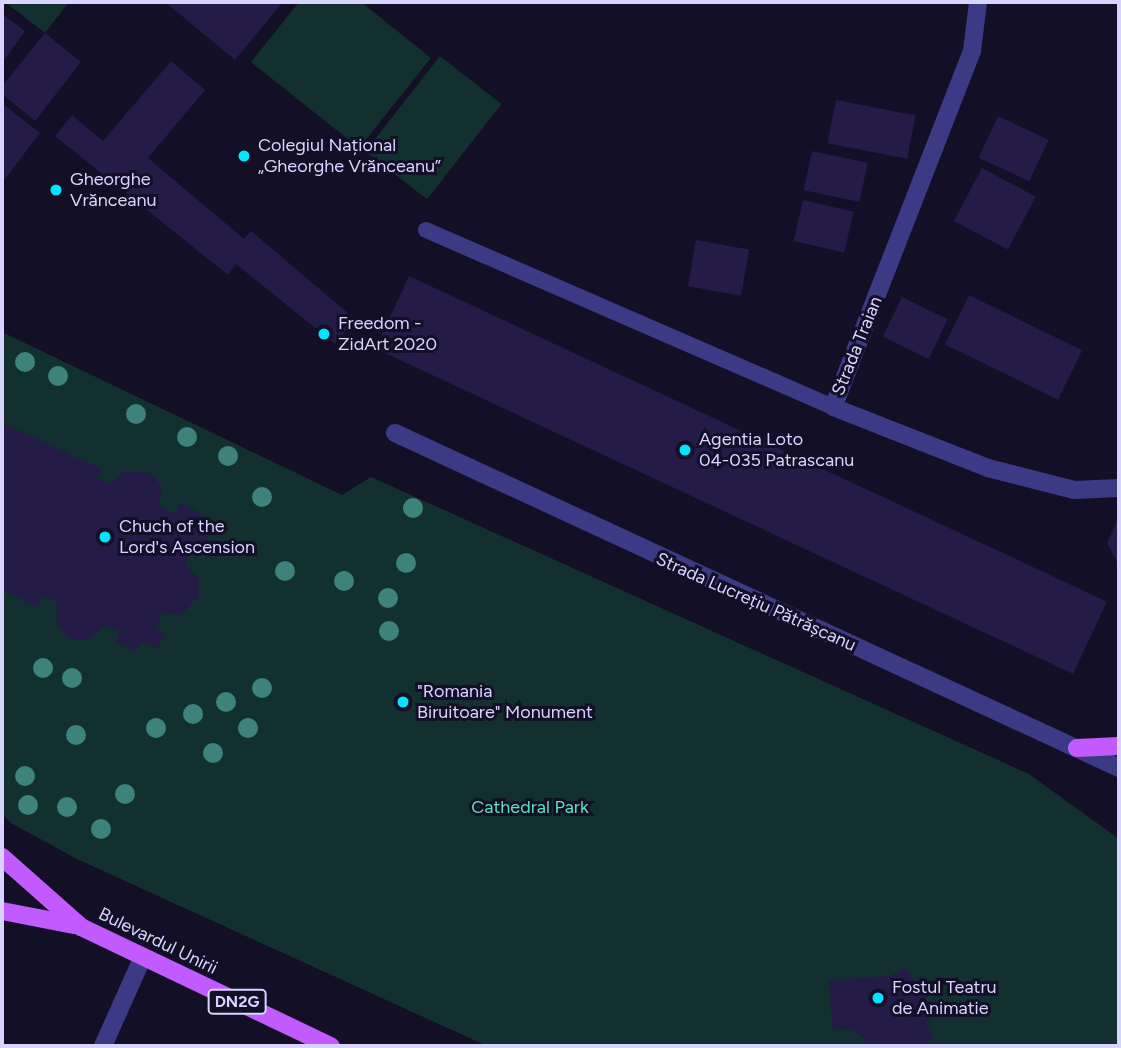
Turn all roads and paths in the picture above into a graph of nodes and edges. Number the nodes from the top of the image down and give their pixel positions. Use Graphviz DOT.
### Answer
graph roads {
  1 [pos="978,2"];
  2 [pos="426,230"];
  3 [pos="832,407"];
  4 [pos="395,433"];
  5 [pos="1119,488"];
  6 [pos="1119,746"];
  7 [pos="1077,748"];
  8 [pos="1119,768"];
  9 [pos="2,857"];
  10 [pos="2,911"];
  11 [pos="81,927"];
  12 [pos="142,958"];
  13 [pos="103,1046"];
  14 [pos="331,1046"];
  1 -- 3 [label="street, Strada Traian"];
  2 -- 3 [label="lane"];
  3 -- 5 [label="street, Strada Traian"];
  4 -- 7 [label="street, Strada Lucrețiu Pătrășcanu"];
  6 -- 7 [label="main road"];
  7 -- 8 [label="street, Strada Lucrețiu Pătrășcanu"];
  9 -- 11 [label="main road, Bulevardul Unirii / DN2G"];
  10 -- 11 [label="main road, Bulevardul Unirii / DN2G"];
  11 -- 12 [label="main road, Bulevardul Unirii / DN2G"];
  12 -- 13 [label="street"];
  12 -- 14 [label="main road, Bulevardul Unirii / DN2G"];
}
